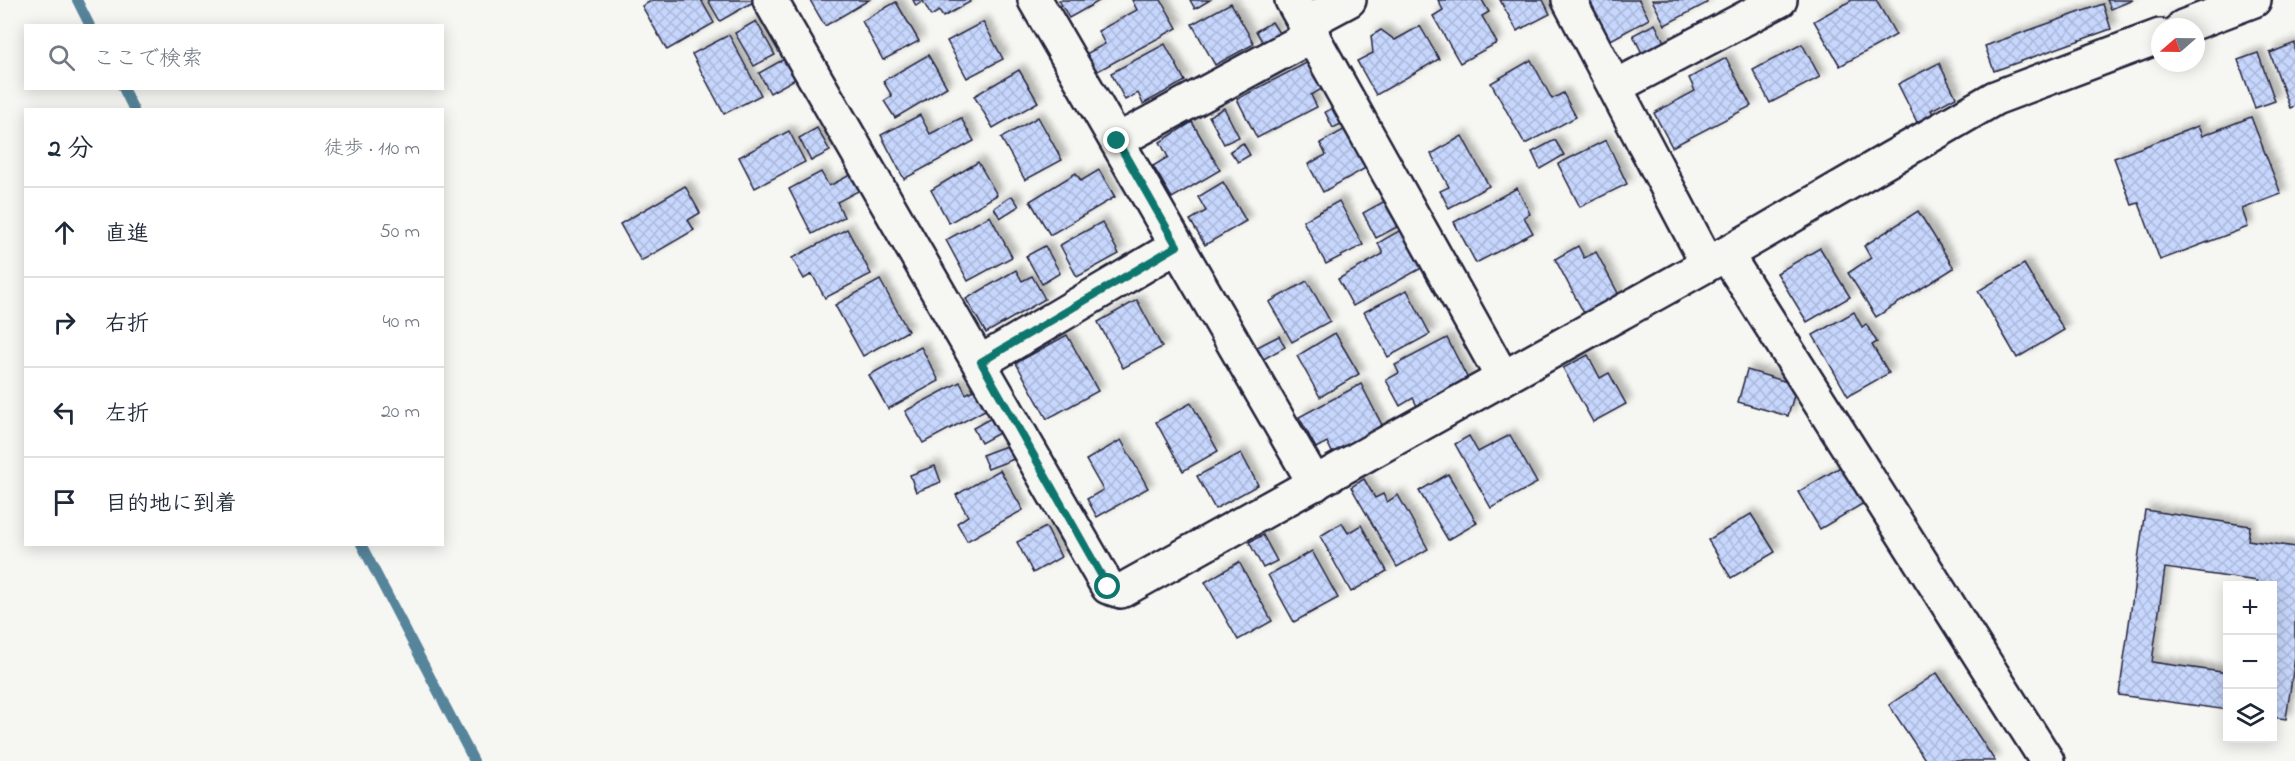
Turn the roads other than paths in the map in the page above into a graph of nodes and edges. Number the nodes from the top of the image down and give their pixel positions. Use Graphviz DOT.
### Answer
graph roads {
  1 [pos="770,0"];
  2 [pos="1035,0"];
  3 [pos="1349,0"];
  4 [pos="1569,0"];
  5 [pos="1780,0"];
  6 [pos="2254,0"];
  7 [pos="1304,19"];
  8 [pos="2205,19"];
  9 [pos="2151,39"];
  10 [pos="1615,87"];
  11 [pos="1117,141"];
  12 [pos="1177,246"];
  13 [pos="1717,259"];
  14 [pos="981,362"];
  15 [pos="1503,378"];
  16 [pos="1315,484"];
  17 [pos="2047,761"];
  1 -- 14 [label="street"];
  2 -- 11 [label="street"];
  3 -- 7 [label="street"];
  4 -- 10 [label="street"];
  5 -- 10 [label="street"];
  6 -- 8 [label="street"];
  7 -- 11 [label="street"];
  7 -- 15 [label="street"];
  9 -- 13 [label="street"];
  10 -- 13 [label="street"];
  11 -- 12 [label="street"];
  12 -- 14 [label="street"];
  12 -- 16 [label="street"];
  13 -- 15 [label="street"];
  13 -- 17 [label="street"];
  14 -- 16 [label="street"];
  15 -- 16 [label="street"];
}
